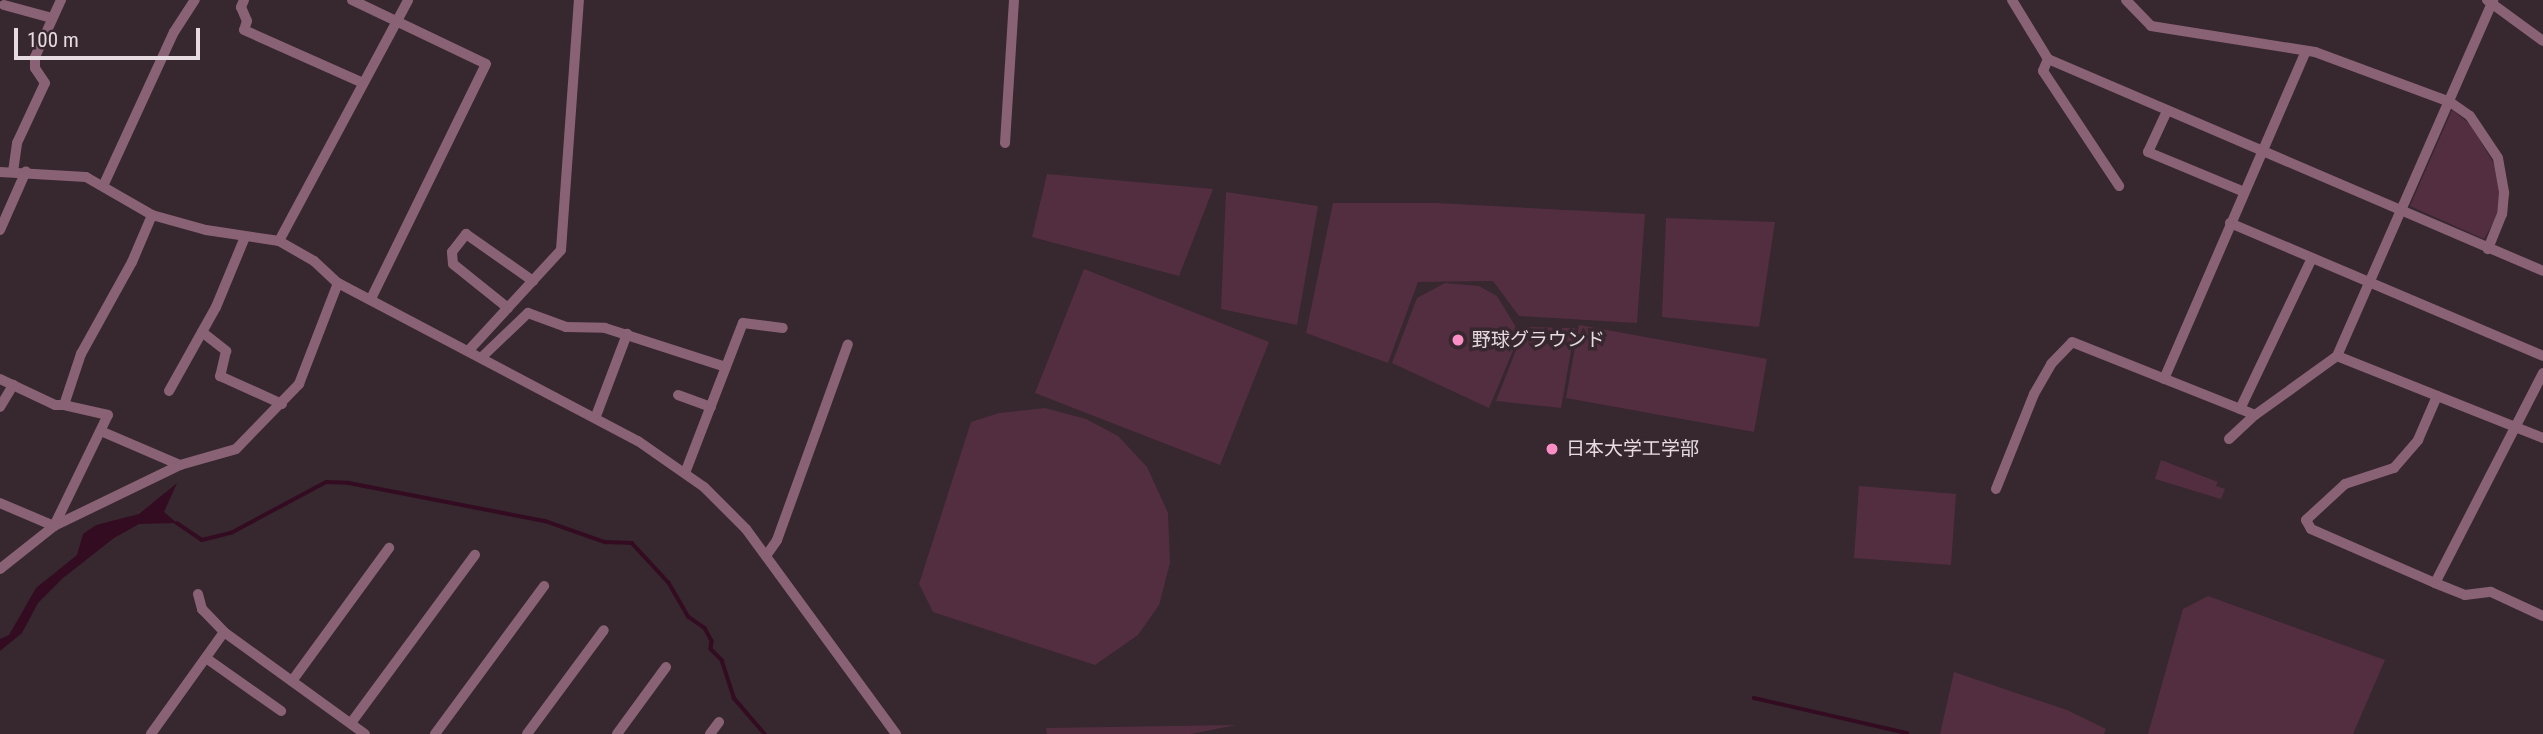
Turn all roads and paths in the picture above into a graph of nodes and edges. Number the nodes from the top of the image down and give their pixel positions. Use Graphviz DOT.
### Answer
graph roads {
  1 [pos="61,0"];
  2 [pos="195,0"];
  3 [pos="244,0"];
  4 [pos="352,0"];
  5 [pos="408,0"];
  6 [pos="579,0"];
  7 [pos="1014,0"];
  8 [pos="2012,0"];
  9 [pos="2126,0"];
  10 [pos="2491,1"];
  11 [pos="4,5"];
  12 [pos="52,18"];
  13 [pos="397,21"];
  14 [pos="2543,41"];
  15 [pos="2306,51"];
  16 [pos="2048,60"];
  17 [pos="363,83"];
  18 [pos="2450,102"];
  19 [pos="2167,111"];
  20 [pos="1005,144"];
  21 [pos="2261,152"];
  22 [pos="26,171"];
  23 [pos="0,172"];
  24 [pos="13,172"];
  25 [pos="104,184"];
  26 [pos="2119,186"];
  27 [pos="2244,192"];
  28 [pos="2399,210"];
  29 [pos="152,215"];
  30 [pos="2230,223"];
  31 [pos="0,230"];
  32 [pos="245,237"];
  33 [pos="279,241"];
  34 [pos="2488,248"];
  35 [pos="2312,258"];
  36 [pos="2543,271"];
  37 [pos="533,281"];
  38 [pos="338,283"];
  39 [pos="2369,283"];
  40 [pos="371,299"];
  41 [pos="508,308"];
  42 [pos="783,328"];
  43 [pos="202,332"];
  44 [pos="627,334"];
  45 [pos="848,344"];
  46 [pos="470,349"];
  47 [pos="484,355"];
  48 [pos="2337,356"];
  49 [pos="2543,356"];
  50 [pos="726,367"];
  51 [pos="2543,373"];
  52 [pos="0,379"];
  53 [pos="2164,379"];
  54 [pos="13,385"];
  55 [pos="169,391"];
  56 [pos="678,395"];
  57 [pos="2437,396"];
  58 [pos="282,404"];
  59 [pos="64,405"];
  60 [pos="0,407"];
  61 [pos="710,407"];
  62 [pos="2240,410"];
  63 [pos="2255,415"];
  64 [pos="596,416"];
  65 [pos="2515,426"];
  66 [pos="103,432"];
  67 [pos="2543,438"];
  68 [pos="2229,439"];
  69 [pos="180,466"];
  70 [pos="685,473"];
  71 [pos="1996,489"];
  72 [pos="0,503"];
  73 [pos="54,526"];
  74 [pos="389,548"];
  75 [pos="475,555"];
  76 [pos="766,556"];
  77 [pos="0,569"];
  78 [pos="2435,583"];
  79 [pos="544,586"];
  80 [pos="198,594"];
  81 [pos="2543,616"];
  82 [pos="604,630"];
  83 [pos="224,632"];
  84 [pos="206,658"];
  85 [pos="666,667"];
  86 [pos="292,681"];
  87 [pos="281,711"];
  88 [pos="719,722"];
  89 [pos="351,723"];
  90 [pos="151,734"];
  91 [pos="365,734"];
  92 [pos="435,734"];
  93 [pos="527,734"];
  94 [pos="617,734"];
  95 [pos="710,734"];
  96 [pos="896,734"];
  1 -- 12 [label="street"];
  2 -- 25 [label="street"];
  3 -- 17 [label="street"];
  4 -- 13 [label="street"];
  5 -- 13 [label="street"];
  6 -- 37 [label="street"];
  7 -- 20 [label="street"];
  8 -- 16 [label="street"];
  9 -- 15 [label="street"];
  10 -- 14 [label="street"];
  10 -- 18 [label="street"];
  11 -- 12 [label="street"];
  12 -- 24 [label="street"];
  13 -- 17 [label="street"];
  13 -- 40 [label="street"];
  15 -- 18 [label="street"];
  15 -- 21 [label="street"];
  16 -- 19 [label="street"];
  16 -- 26 [label="street"];
  17 -- 33 [label="street"];
  18 -- 28 [label="street"];
  18 -- 34 [label="street"];
  19 -- 21 [label="street"];
  19 -- 27 [label="street"];
  21 -- 27 [label="street"];
  21 -- 28 [label="street"];
  22 -- 24 [label="street"];
  22 -- 25 [label="street"];
  22 -- 31 [label="street"];
  23 -- 24 [label="street"];
  25 -- 29 [label="street"];
  27 -- 30 [label="street"];
  28 -- 34 [label="street"];
  28 -- 39 [label="street"];
  29 -- 32 [label="street"];
  29 -- 59 [label="street"];
  30 -- 35 [label="street"];
  30 -- 53 [label="street"];
  32 -- 33 [label="street"];
  32 -- 43 [label="street"];
  33 -- 38 [label="street"];
  34 -- 36 [label="street"];
  35 -- 39 [label="street"];
  35 -- 62 [label="street"];
  37 -- 41 [label="street"];
  37 -- 41 [label="street"];
  38 -- 40 [label="street"];
  38 -- 58 [label="street"];
  39 -- 48 [label="street"];
  39 -- 49 [label="street"];
  40 -- 46 [label="street"];
  41 -- 46 [label="street"];
  42 -- 50 [label="street"];
  43 -- 55 [label="street"];
  43 -- 58 [label="street"];
  44 -- 47 [label="street"];
  44 -- 50 [label="street"];
  44 -- 64 [label="street"];
  45 -- 76 [label="street"];
  46 -- 47 [label="street"];
  47 -- 64 [label="street"];
  48 -- 57 [label="street"];
  48 -- 63 [label="street"];
  50 -- 61 [label="street"];
  51 -- 65 [label="street"];
  52 -- 54 [label="street"];
  53 -- 62 [label="street"];
  53 -- 71 [label="street"];
  54 -- 59 [label="street"];
  54 -- 60 [label="street"];
  56 -- 61 [label="street"];
  57 -- 65 [label="street"];
  57 -- 78 [label="street"];
  58 -- 69 [label="street"];
  59 -- 66 [label="street"];
  61 -- 70 [label="street"];
  62 -- 63 [label="street"];
  63 -- 68 [label="street"];
  64 -- 70 [label="street"];
  65 -- 67 [label="street"];
  65 -- 78 [label="street"];
  66 -- 69 [label="street"];
  66 -- 73 [label="street"];
  69 -- 73 [label="street"];
  70 -- 76 [label="street"];
  72 -- 73 [label="street"];
  73 -- 77 [label="street"];
  74 -- 86 [label="street"];
  75 -- 89 [label="street"];
  76 -- 96 [label="street"];
  78 -- 81 [label="street"];
  79 -- 92 [label="street"];
  80 -- 83 [label="street"];
  82 -- 93 [label="street"];
  83 -- 84 [label="street"];
  83 -- 86 [label="street"];
  84 -- 87 [label="street"];
  84 -- 90 [label="street"];
  85 -- 94 [label="street"];
  86 -- 89 [label="street"];
  88 -- 95 [label="street"];
  89 -- 91 [label="street"];
}
